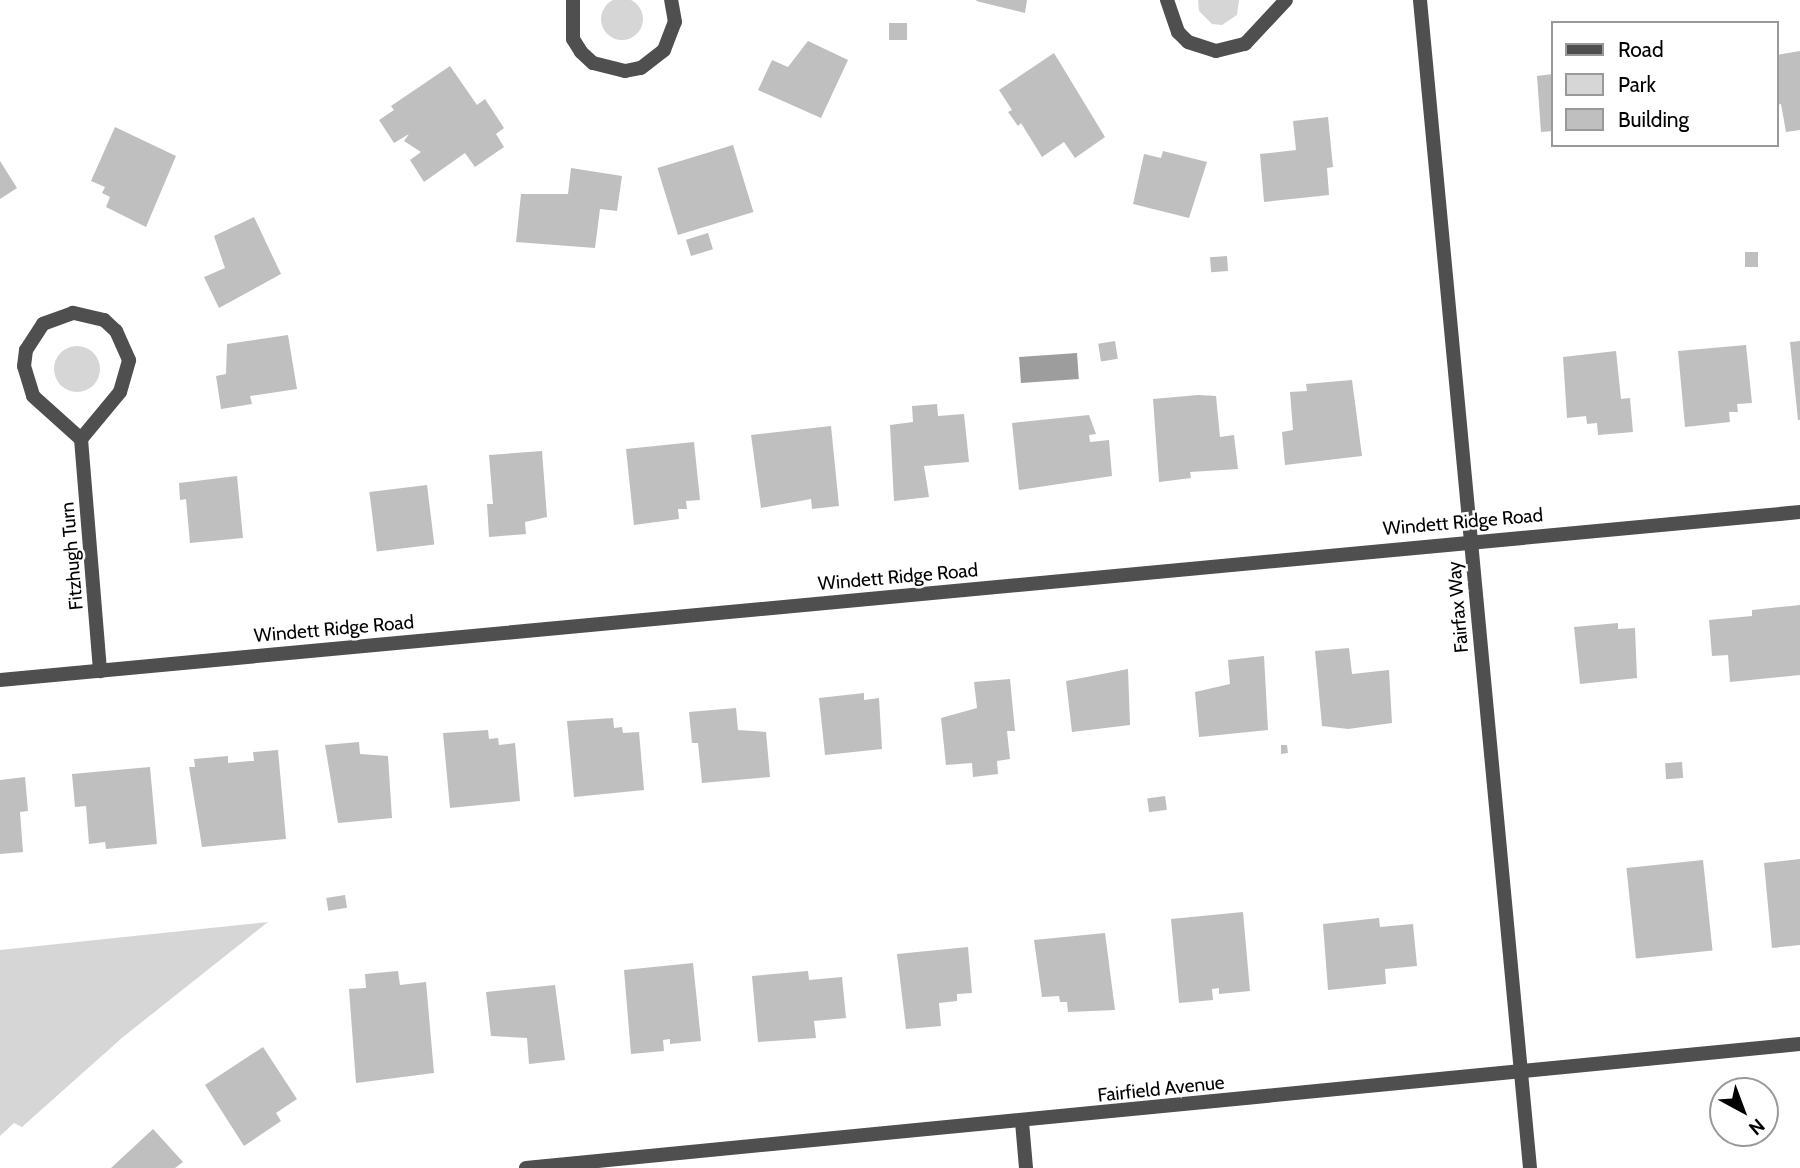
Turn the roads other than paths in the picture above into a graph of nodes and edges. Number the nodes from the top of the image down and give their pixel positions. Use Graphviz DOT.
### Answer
graph roads {
  1 [pos="573,0"];
  2 [pos="671,0"];
  3 [pos="1167,0"];
  4 [pos="1286,0"];
  5 [pos="1420,0"];
  6 [pos="81,439"];
  7 [pos="1800,512"];
  8 [pos="1471,541"];
  9 [pos="100,671"];
  10 [pos="0,680"];
  11 [pos="1800,1044"];
  12 [pos="1520,1071"];
  13 [pos="1022,1122"];
  14 [pos="526,1168"];
  15 [pos="1026,1168"];
  16 [pos="1530,1168"];
  1 -- 2 [label="street"];
  3 -- 4 [label="street"];
  5 -- 8 [label="street, Fairfax Way"];
  6 -- 6 [label="street"];
  6 -- 9 [label="street, Fitzhugh Turn"];
  7 -- 8 [label="street, Windett Ridge Road"];
  8 -- 9 [label="street, Windett Ridge Road"];
  8 -- 12 [label="street, Fairfax Way"];
  9 -- 10 [label="street, Windett Ridge Road"];
  11 -- 12 [label="street, Fairfield Avenue"];
  12 -- 13 [label="street, Fairfield Avenue"];
  12 -- 16 [label="street, Fairfax Way"];
  13 -- 14 [label="street, Fairfield Avenue"];
  13 -- 15 [label="street"];
}
